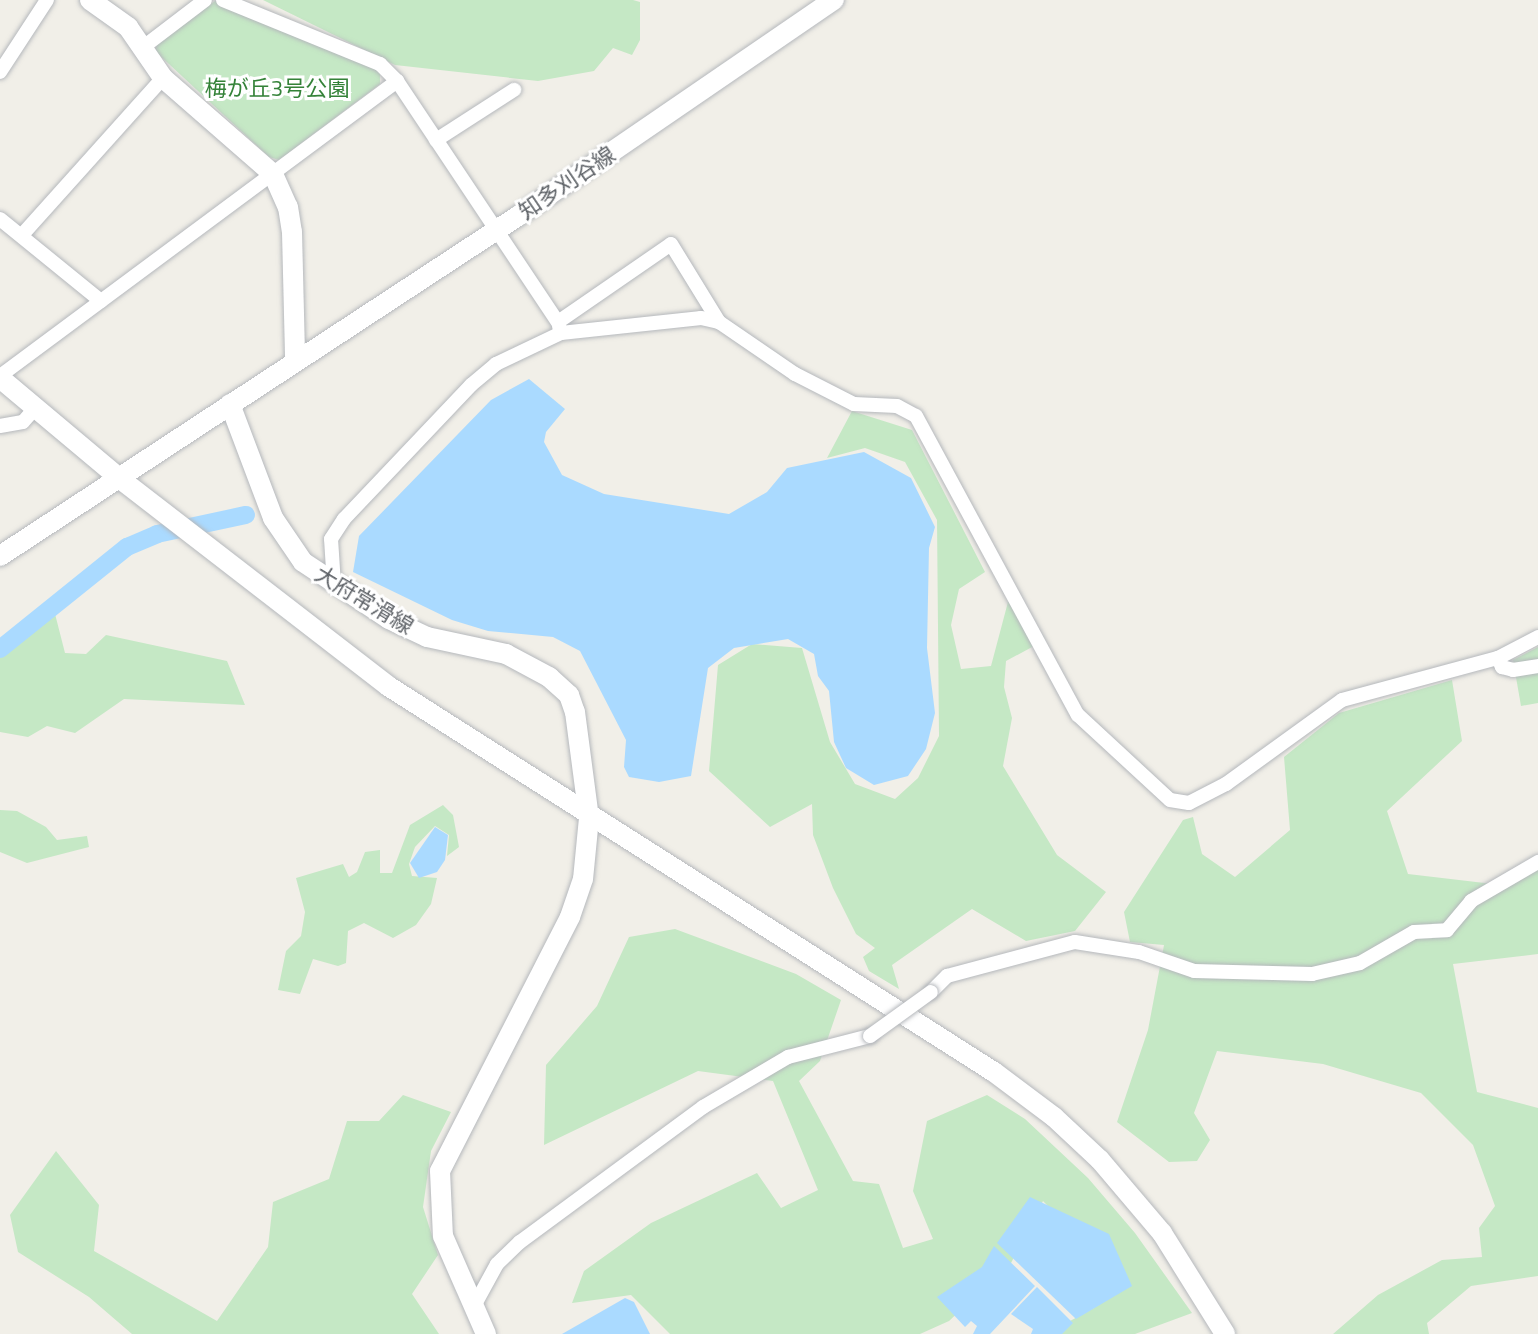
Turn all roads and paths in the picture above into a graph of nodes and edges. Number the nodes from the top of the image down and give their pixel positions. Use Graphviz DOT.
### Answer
graph roads {
  1 [pos="47,0"];
  2 [pos="90,0"];
  3 [pos="205,0"];
  4 [pos="223,0"];
  5 [pos="834,0"];
  6 [pos="142,48"];
  7 [pos="0,72"];
  8 [pos="163,78"];
  9 [pos="397,81"];
  10 [pos="514,90"];
  11 [pos="436,140"];
  12 [pos="273,174"];
  13 [pos="0,219"];
  14 [pos="497,230"];
  15 [pos="22,235"];
  16 [pos="101,301"];
  17 [pos="719,322"];
  18 [pos="560,327"];
  19 [pos="295,359"];
  20 [pos="0,377"];
  21 [pos="230,404"];
  22 [pos="36,407"];
  23 [pos="0,426"];
  24 [pos="119,478"];
  25 [pos="0,556"];
  26 [pos="334,585"];
  27 [pos="1538,637"];
  28 [pos="1498,658"];
  29 [pos="1538,666"];
  30 [pos="589,818"];
  31 [pos="1538,862"];
  32 [pos="473,1308"];
  33 [pos="486,1334"];
  34 [pos="1225,1334"];
  1 -- 7 [label="street"];
  2 -- 6 [label="street"];
  3 -- 6 [label="street"];
  4 -- 9 [label="street"];
  5 -- 14 [label="street, 知多刈谷線"];
  6 -- 8 [label="street"];
  8 -- 12 [label="street"];
  8 -- 15 [label="street"];
  9 -- 11 [label="street"];
  9 -- 12 [label="street"];
  10 -- 11 [label="street"];
  11 -- 14 [label="street"];
  12 -- 16 [label="street"];
  12 -- 19 [label="street"];
  13 -- 15 [label="street"];
  14 -- 18 [label="street"];
  14 -- 19 [label="street, 知多刈谷線"];
  15 -- 16 [label="street"];
  16 -- 20 [label="street"];
  17 -- 18 [label="street"];
  17 -- 18 [label="street"];
  17 -- 28 [label="street"];
  18 -- 26 [label="street"];
  19 -- 21 [label="street"];
  20 -- 22 [label="street"];
  21 -- 24 [label="street"];
  21 -- 26 [label="street, 大府常滑線"];
  22 -- 23 [label="street"];
  22 -- 24 [label="street"];
  24 -- 25 [label="street"];
  24 -- 30 [label="street"];
  26 -- 30 [label="street, 大府常滑線"];
  27 -- 28 [label="street"];
  28 -- 29 [label="street"];
  30 -- 32 [label="street, 大府常滑線"];
  30 -- 34 [label="street"];
  31 -- 32 [label="street, bridge"];
  32 -- 33 [label="street, 大府常滑線"];
}
